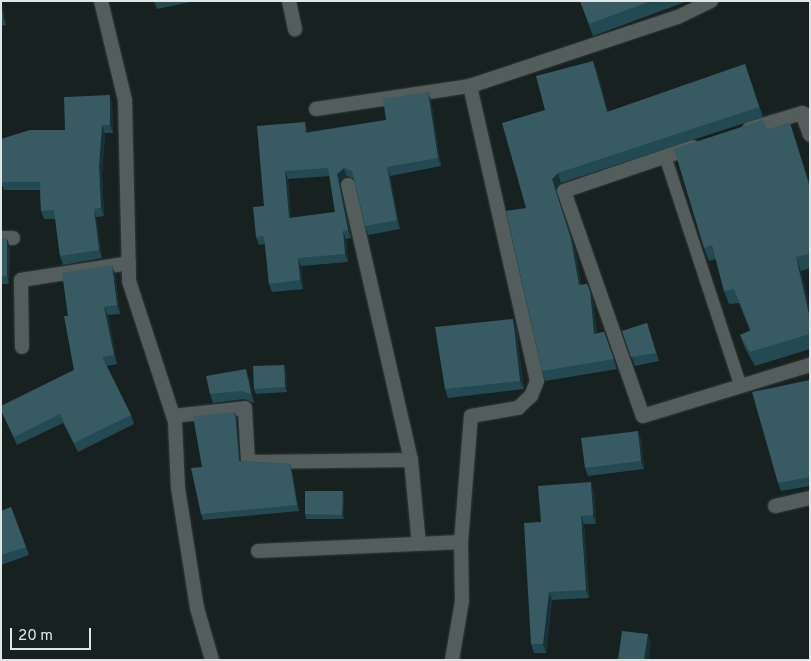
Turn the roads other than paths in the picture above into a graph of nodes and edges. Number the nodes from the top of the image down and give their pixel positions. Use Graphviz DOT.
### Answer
graph roads {
  1 [pos="101,1"];
  2 [pos="289,1"];
  3 [pos="711,1"];
  4 [pos="295,29"];
  5 [pos="470,86"];
  6 [pos="316,109"];
  7 [pos="806,114"];
  8 [pos="738,133"];
  9 [pos="810,135"];
  10 [pos="710,141"];
  11 [pos="665,156"];
  12 [pos="348,186"];
  13 [pos="129,263"];
  14 [pos="22,347"];
  15 [pos="810,365"];
  16 [pos="740,384"];
  17 [pos="173,416"];
  18 [pos="411,460"];
  19 [pos="810,498"];
  20 [pos="774,506"];
  21 [pos="461,542"];
  22 [pos="419,544"];
  23 [pos="258,551"];
  24 [pos="212,660"];
  25 [pos="452,660"];
  1 -- 13 [label="street"];
  2 -- 4 [label="street"];
  3 -- 5 [label="street"];
  5 -- 6 [label="street"];
  5 -- 21 [label="street"];
  7 -- 8 [label="street"];
  7 -- 9 [label="street"];
  10 -- 11 [label="street"];
  11 -- 16 [label="lane"];
  11 -- 16 [label="street"];
  12 -- 18 [label="street"];
  13 -- 14 [label="street"];
  13 -- 17 [label="street"];
  15 -- 16 [label="street"];
  17 -- 18 [label="street"];
  17 -- 24 [label="street"];
  18 -- 22 [label="street"];
  19 -- 20 [label="street"];
  21 -- 22 [label="street"];
  21 -- 25 [label="street"];
  22 -- 23 [label="street"];
}
